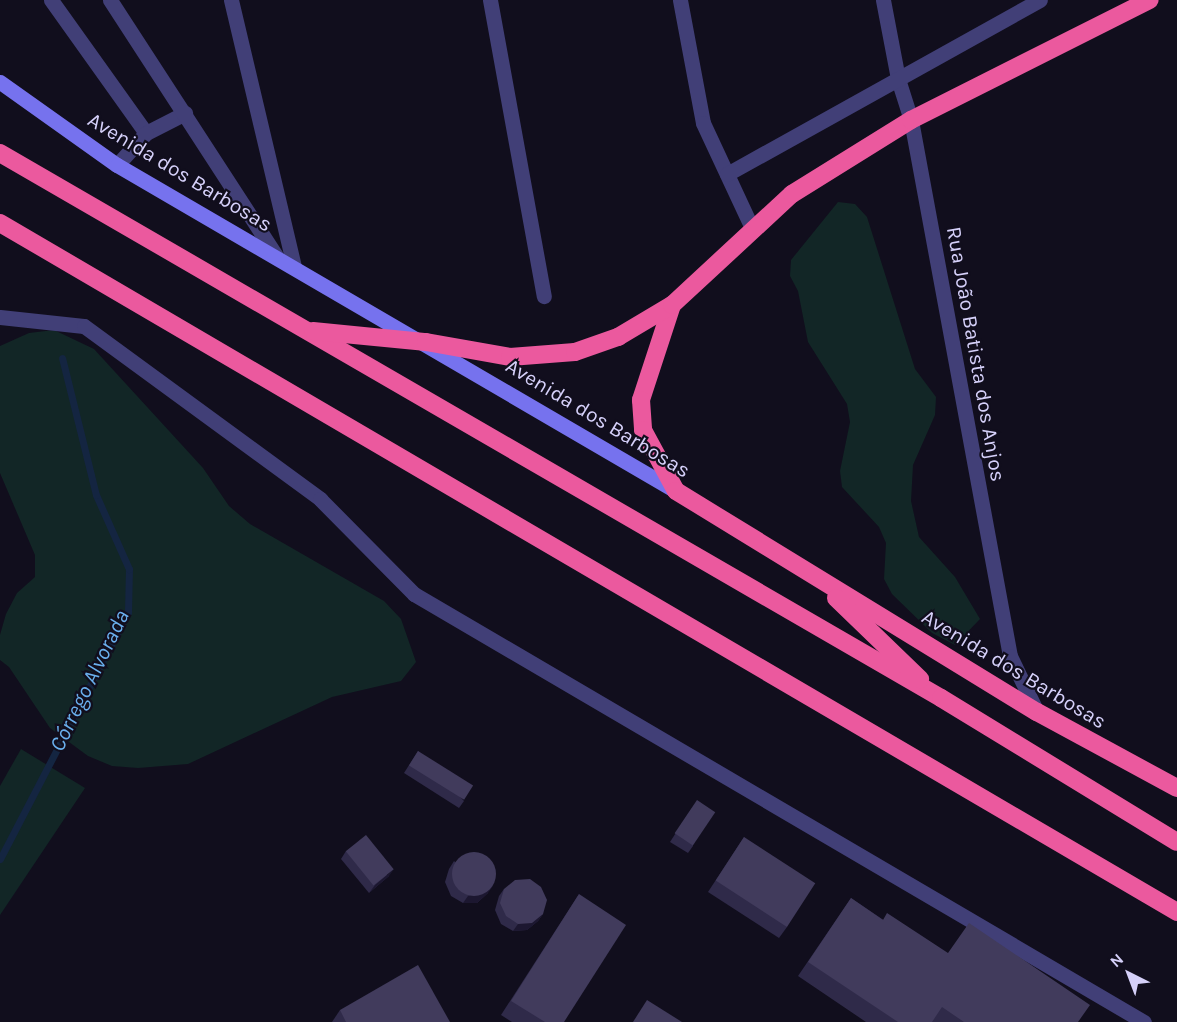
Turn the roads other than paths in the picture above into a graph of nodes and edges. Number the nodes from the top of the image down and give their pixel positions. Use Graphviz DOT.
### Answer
graph roads {
  1 [pos="51,0"];
  2 [pos="110,0"];
  3 [pos="231,0"];
  4 [pos="490,0"];
  5 [pos="680,0"];
  6 [pos="883,0"];
  7 [pos="1040,0"];
  8 [pos="1150,0"];
  9 [pos="898,79"];
  10 [pos="0,82"];
  11 [pos="185,113"];
  12 [pos="911,120"];
  13 [pos="146,134"];
  14 [pos="0,153"];
  15 [pos="117,165"];
  16 [pos="727,174"];
  17 [pos="0,222"];
  18 [pos="752,228"];
  19 [pos="276,256"];
  20 [pos="294,266"];
  21 [pos="544,296"];
  22 [pos="672,304"];
  23 [pos="0,317"];
  24 [pos="305,331"];
  25 [pos="426,342"];
  26 [pos="676,490"];
  27 [pos="810,573"];
  28 [pos="941,699"];
  29 [pos="1037,712"];
  30 [pos="1177,788"];
  31 [pos="1177,842"];
  32 [pos="1177,912"];
  33 [pos="1144,1022"];
  1 -- 13 [label="street"];
  2 -- 11 [label="street"];
  3 -- 20 [label="street"];
  4 -- 21 [label="street"];
  5 -- 16 [label="street"];
  6 -- 9 [label="street, Rua João Batista dos Anjos"];
  7 -- 9 [label="street"];
  8 -- 12 [label="highway"];
  9 -- 12 [label="street, Rua João Batista dos Anjos"];
  9 -- 16 [label="street"];
  10 -- 15 [label="main road, Avenida dos Barbosas"];
  11 -- 13 [label="street"];
  11 -- 19 [label="street"];
  12 -- 18 [label="highway"];
  12 -- 29 [label="street, Rua João Batista dos Anjos"];
  13 -- 15 [label="street"];
  14 -- 24 [label="highway"];
  15 -- 19 [label="main road, Avenida dos Barbosas"];
  16 -- 18 [label="street"];
  17 -- 32 [label="highway"];
  18 -- 22 [label="highway"];
  19 -- 20 [label="main road, Avenida dos Barbosas"];
  20 -- 25 [label="main road, Avenida dos Barbosas"];
  22 -- 25 [label="highway"];
  22 -- 26 [label="highway"];
  23 -- 33 [label="street"];
  24 -- 25 [label="highway"];
  24 -- 28 [label="highway"];
  25 -- 26 [label="main road, Avenida dos Barbosas"];
  26 -- 27 [label="highway, Avenida dos Barbosas"];
  27 -- 28 [label="highway"];
  27 -- 29 [label="highway, Avenida dos Barbosas"];
  28 -- 31 [label="highway"];
  29 -- 30 [label="highway, Avenida dos Barbosas"];
}
